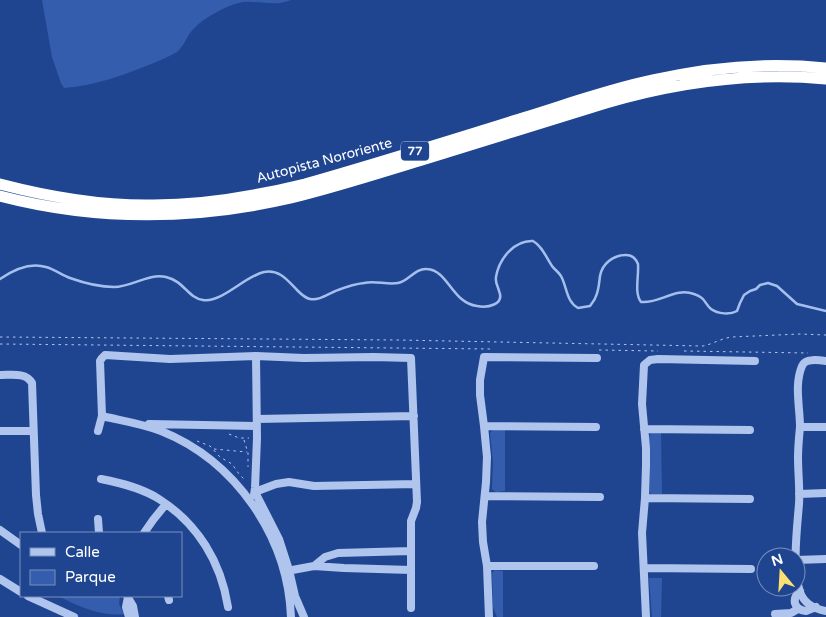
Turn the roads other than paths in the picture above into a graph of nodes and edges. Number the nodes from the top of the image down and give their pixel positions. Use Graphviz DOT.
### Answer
graph roads {
  1 [pos="826,68"];
  2 [pos="826,79"];
  3 [pos="0,184"];
  4 [pos="0,196"];
  5 [pos="598,354"];
  6 [pos="256,356"];
  7 [pos="755,360"];
  8 [pos="826,360"];
  9 [pos="0,375"];
  10 [pos="102,416"];
  11 [pos="414,416"];
  12 [pos="257,422"];
  13 [pos="137,424"];
  14 [pos="171,425"];
  15 [pos="484,426"];
  16 [pos="596,427"];
  17 [pos="800,427"];
  18 [pos="826,427"];
  19 [pos="644,429"];
  20 [pos="750,430"];
  21 [pos="0,431"];
  22 [pos="33,431"];
  23 [pos="98,432"];
  24 [pos="166,434"];
  25 [pos="101,479"];
  26 [pos="416,484"];
  27 [pos="255,492"];
  28 [pos="826,493"];
  29 [pos="799,494"];
  30 [pos="485,496"];
  31 [pos="600,497"];
  32 [pos="644,498"];
  33 [pos="750,499"];
  34 [pos="251,501"];
  35 [pos="166,504"];
  36 [pos="98,519"];
  37 [pos="0,530"];
  38 [pos="42,532"];
  39 [pos="99,532"];
  40 [pos="145,532"];
  41 [pos="20,544"];
  42 [pos="797,547"];
  43 [pos="411,551"];
  44 [pos="826,559"];
  45 [pos="806,560"];
  46 [pos="314,566"];
  47 [pos="487,566"];
  48 [pos="594,566"];
  49 [pos="644,568"];
  50 [pos="751,569"];
  51 [pos="411,570"];
  52 [pos="287,571"];
  53 [pos="0,578"];
  54 [pos="20,591"];
  55 [pos="127,597"];
  56 [pos="128,597"];
  57 [pos="795,597"];
  58 [pos="803,597"];
  59 [pos="44,599"];
  60 [pos="826,606"];
  61 [pos="228,607"];
  62 [pos="411,608"];
  63 [pos="813,608"];
  64 [pos="798,609"];
  65 [pos="826,611"];
  66 [pos="775,614"];
  67 [pos="490,616"];
  68 [pos="74,617"];
  69 [pos="129,617"];
  70 [pos="135,617"];
  71 [pos="291,617"];
  72 [pos="304,617"];
  73 [pos="646,617"];
  1 -- 3 [label="highway, Autopista Nororiente / 77"];
  2 -- 4 [label="highway, Autopista Nororiente / 77"];
  5 -- 15 [label="street"];
  6 -- 10 [label="street"];
  6 -- 11 [label="street"];
  6 -- 12 [label="street"];
  7 -- 19 [label="street"];
  8 -- 17 [label="street"];
  9 -- 22 [label="street"];
  10 -- 13 [label="street"];
  10 -- 23 [label="street"];
  11 -- 12 [label="street"];
  11 -- 26 [label="street"];
  12 -- 14 [label="street"];
  12 -- 27 [label="street"];
  13 -- 14 [label="street"];
  13 -- 24 [label="street"];
  14 -- 24 [label="street"];
  15 -- 16 [label="street"];
  15 -- 30 [label="street"];
  17 -- 18 [label="street"];
  17 -- 29 [label="street"];
  19 -- 20 [label="street"];
  19 -- 32 [label="street"];
  21 -- 22 [label="street"];
  22 -- 38 [label="street"];
  24 -- 34 [label="street"];
  25 -- 35 [label="street"];
  26 -- 27 [label="street"];
  26 -- 43 [label="street"];
  27 -- 34 [label="street"];
  27 -- 52 [label="street"];
  28 -- 29 [label="street"];
  29 -- 42 [label="street"];
  30 -- 31 [label="street"];
  30 -- 47 [label="street"];
  32 -- 33 [label="street"];
  32 -- 49 [label="street"];
  34 -- 52 [label="street"];
  35 -- 40 [label="street"];
  35 -- 61 [label="street"];
  36 -- 39 [label="street"];
  37 -- 41 [label="street"];
  43 -- 46 [label="street"];
  43 -- 51 [label="street"];
  44 -- 45 [label="street"];
  46 -- 51 [label="street"];
  46 -- 52 [label="street"];
  47 -- 48 [label="street"];
  47 -- 67 [label="street"];
  49 -- 50 [label="street"];
  49 -- 73 [label="street"];
  51 -- 62 [label="street"];
  52 -- 71 [label="street"];
  52 -- 72 [label="street"];
  53 -- 54 [label="street"];
  55 -- 69 [label="street"];
  56 -- 70 [label="street"];
  57 -- 64 [label="street"];
  58 -- 63 [label="street"];
  59 -- 68 [label="street"];
  60 -- 63 [label="street"];
  63 -- 64 [label="street"];
  63 -- 65 [label="street"];
  64 -- 66 [label="street"];
}
